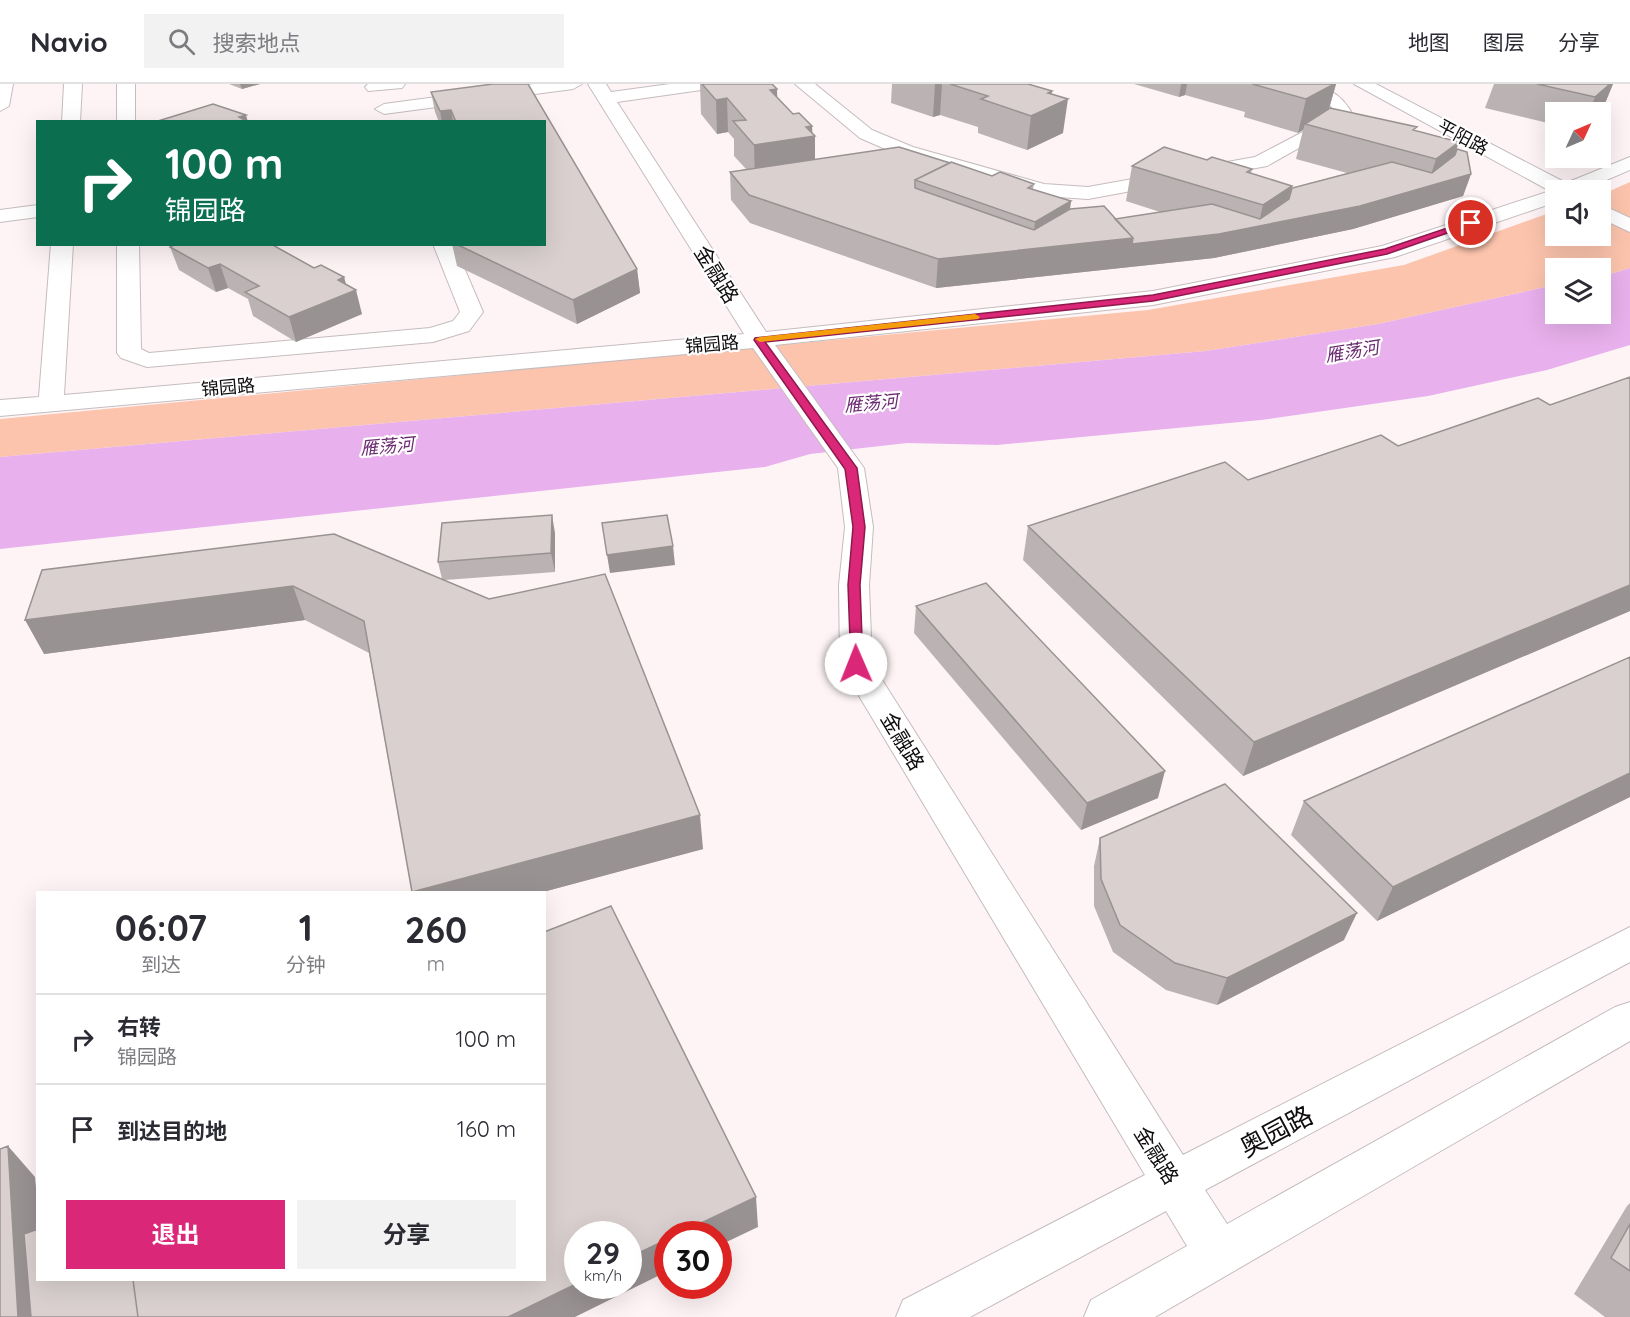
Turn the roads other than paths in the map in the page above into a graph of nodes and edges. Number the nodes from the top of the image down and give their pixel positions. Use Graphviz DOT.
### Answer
graph roads {
  1 [pos="4,84"];
  2 [pos="73,84"];
  3 [pos="126,84"];
  4 [pos="396,84"];
  5 [pos="573,84"];
  6 [pos="708,84"];
  7 [pos="804,84"];
  8 [pos="1303,84"];
  9 [pos="1363,84"];
  10 [pos="374,85"];
  11 [pos="601,91"];
  12 [pos="0,106"];
  13 [pos="387,115"];
  14 [pos="71,120"];
  15 [pos="126,120"];
  16 [pos="1630,163"];
  17 [pos="1546,180"];
  18 [pos="1589,180"];
  19 [pos="1545,199"];
  20 [pos="36,211"];
  21 [pos="0,216"];
  22 [pos="1611,216"];
  23 [pos="1630,226"];
  24 [pos="62,246"];
  25 [pos="128,246"];
  26 [pos="444,246"];
  27 [pos="759,340"];
  28 [pos="51,404"];
  29 [pos="0,408"];
  30 [pos="1630,943"];
  31 [pos="1630,1020"];
  32 [pos="1175,1185"];
  33 [pos="1219,1255"];
  34 [pos="921,1317"];
  35 [pos="1108,1317"];
  1 -- 12 [label="street"];
  2 -- 14 [label="street"];
  3 -- 15 [label="street"];
  4 -- 10 [label="street"];
  5 -- 13 [label="street"];
  6 -- 11 [label="street"];
  7 -- 8 [label="street"];
  9 -- 17 [label="street, 平阳路"];
  10 -- 13 [label="street"];
  11 -- 27 [label="street, 金融路"];
  16 -- 18 [label="street"];
  19 -- 27 [label="street, 锦园路"];
  20 -- 21 [label="street"];
  22 -- 23 [label="street"];
  24 -- 28 [label="street"];
  25 -- 26 [label="street"];
  27 -- 28 [label="street, 锦园路"];
  27 -- 32 [label="street, 金融路"];
  28 -- 29 [label="street, 锦园路"];
  30 -- 32 [label="street, 奥园路"];
  31 -- 33 [label="street"];
  32 -- 33 [label="street, 金融路"];
  32 -- 34 [label="street, 奥园路"];
  33 -- 35 [label="street"];
}
